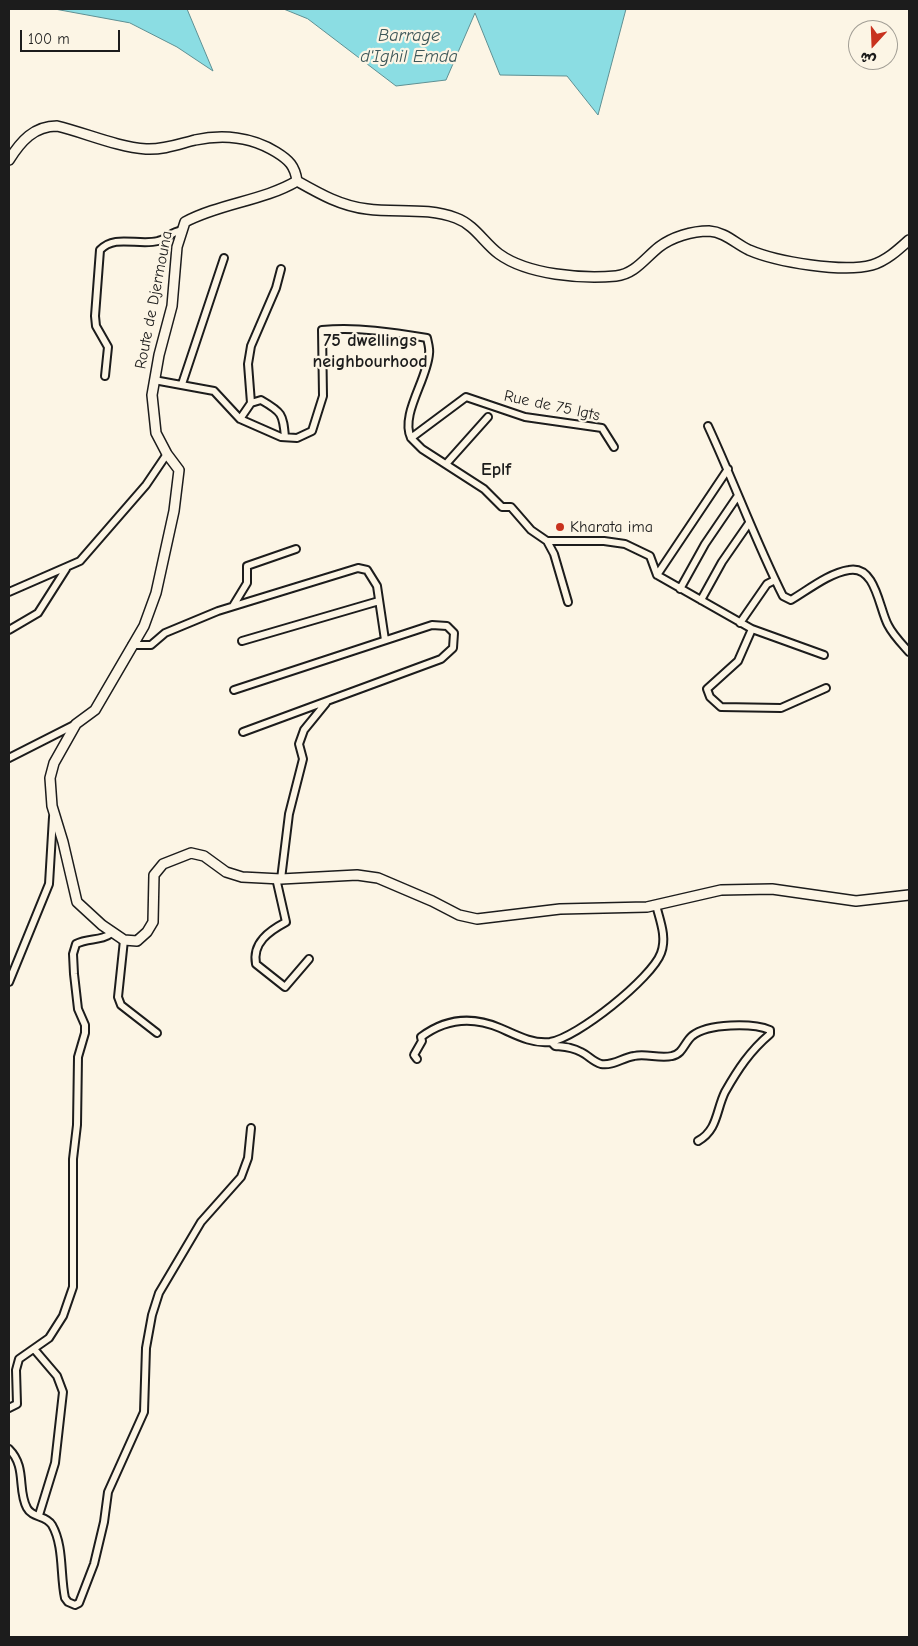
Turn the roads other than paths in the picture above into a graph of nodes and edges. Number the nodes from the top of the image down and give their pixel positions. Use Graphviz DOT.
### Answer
graph roads {
  1 [pos="9,160"];
  2 [pos="297,181"];
  3 [pos="183,230"];
  4 [pos="909,240"];
  5 [pos="224,258"];
  6 [pos="281,269"];
  7 [pos="105,376"];
  8 [pos="154,380"];
  9 [pos="182,384"];
  10 [pos="251,404"];
  11 [pos="488,417"];
  12 [pos="240,419"];
  13 [pos="708,426"];
  14 [pos="285,437"];
  15 [pos="411,438"];
  16 [pos="614,447"];
  17 [pos="166,454"];
  18 [pos="446,464"];
  19 [pos="728,469"];
  20 [pos="737,497"];
  21 [pos="748,523"];
  22 [pos="547,541"];
  23 [pos="296,549"];
  24 [pos="67,568"];
  25 [pos="657,575"];
  26 [pos="775,580"];
  27 [pos="680,588"];
  28 [pos="9,592"];
  29 [pos="701,600"];
  30 [pos="379,601"];
  31 [pos="568,602"];
  32 [pos="233,606"];
  33 [pos="740,622"];
  34 [pos="752,629"];
  35 [pos="9,630"];
  36 [pos="385,640"];
  37 [pos="242,641"];
  38 [pos="132,645"];
  39 [pos="909,652"];
  40 [pos="824,655"];
  41 [pos="826,688"];
  42 [pos="234,690"];
  43 [pos="327,702"];
  44 [pos="76,724"];
  45 [pos="242,732"];
  46 [pos="9,758"];
  47 [pos="53,813"];
  48 [pos="279,878"];
  49 [pos="909,895"];
  50 [pos="656,905"];
  51 [pos="109,930"];
  52 [pos="124,940"];
  53 [pos="310,959"];
  54 [pos="9,982"];
  55 [pos="157,1033"];
  56 [pos="551,1042"];
  57 [pos="417,1059"];
  58 [pos="251,1128"];
  59 [pos="698,1141"];
  60 [pos="34,1349"];
  61 [pos="9,1408"];
  62 [pos="9,1449"];
  63 [pos="39,1515"];
  1 -- 2 [label="street"];
  2 -- 3 [label="street, Route de Djermouna"];
  2 -- 4 [label="street"];
  3 -- 7 [label="street"];
  3 -- 8 [label="street, Route de Djermouna"];
  5 -- 9 [label="street"];
  6 -- 10 [label="street"];
  8 -- 9 [label="street"];
  8 -- 17 [label="street, Route de Djermouna"];
  9 -- 12 [label="street"];
  10 -- 12 [label="street"];
  10 -- 14 [label="street"];
  11 -- 18 [label="street"];
  12 -- 14 [label="street"];
  13 -- 19 [label="street"];
  14 -- 15 [label="street"];
  15 -- 16 [label="street, Rue de 75 lgts"];
  15 -- 18 [label="street"];
  17 -- 24 [label="street"];
  17 -- 38 [label="street, Route de Djermouna"];
  18 -- 22 [label="street"];
  19 -- 20 [label="street"];
  19 -- 25 [label="street"];
  20 -- 21 [label="street"];
  20 -- 27 [label="street"];
  21 -- 26 [label="street"];
  21 -- 29 [label="street"];
  22 -- 25 [label="street"];
  22 -- 31 [label="street"];
  23 -- 32 [label="street"];
  24 -- 28 [label="street"];
  24 -- 35 [label="street"];
  25 -- 27 [label="street"];
  26 -- 33 [label="street"];
  26 -- 39 [label="street"];
  27 -- 29 [label="street"];
  29 -- 33 [label="street"];
  30 -- 32 [label="street"];
  30 -- 36 [label="street"];
  30 -- 37 [label="street"];
  32 -- 38 [label="street"];
  33 -- 34 [label="street"];
  34 -- 40 [label="street"];
  34 -- 41 [label="street"];
  36 -- 42 [label="street"];
  36 -- 43 [label="street"];
  38 -- 44 [label="street, Route de Djermouna"];
  43 -- 45 [label="street"];
  43 -- 48 [label="street"];
  44 -- 46 [label="street"];
  44 -- 47 [label="street, Route de Djermouna"];
  47 -- 51 [label="street, Route de Djermouna"];
  47 -- 54 [label="street"];
  48 -- 50 [label="street"];
  48 -- 52 [label="street"];
  48 -- 53 [label="street"];
  49 -- 50 [label="street"];
  50 -- 56 [label="street"];
  51 -- 52 [label="street, Route de Djermouna"];
  51 -- 60 [label="street"];
  52 -- 55 [label="street"];
  56 -- 57 [label="street"];
  56 -- 59 [label="street"];
  58 -- 63 [label="street"];
  60 -- 61 [label="street"];
  60 -- 63 [label="street"];
  62 -- 63 [label="street"];
}
